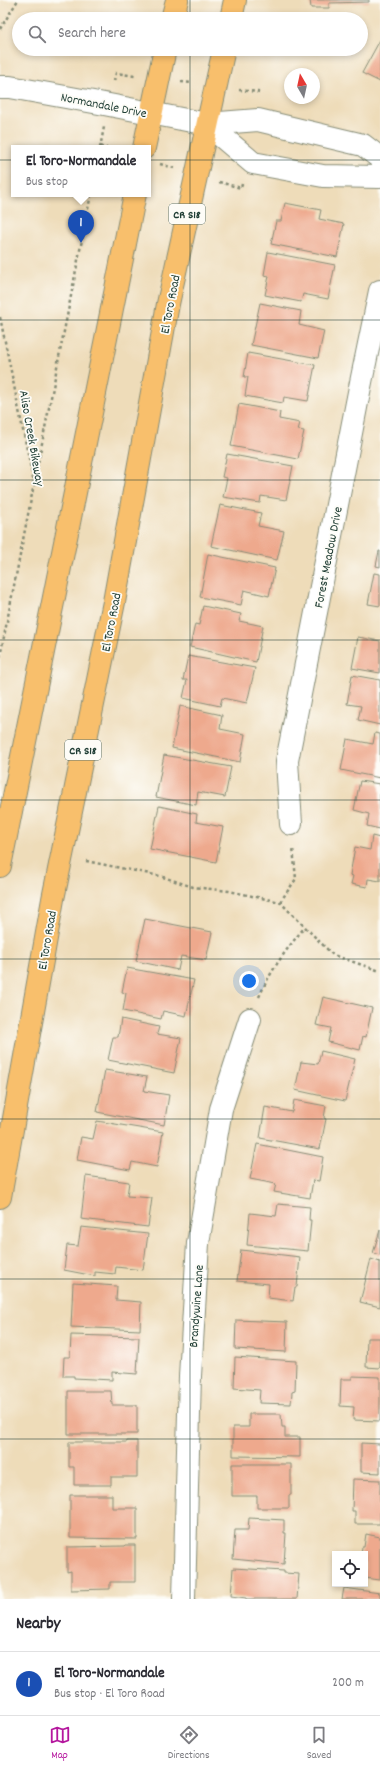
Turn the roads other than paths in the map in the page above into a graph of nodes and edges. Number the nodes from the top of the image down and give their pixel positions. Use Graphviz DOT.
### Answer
graph roads {
  1 [pos="177,0"];
  2 [pos="235,0"];
  3 [pos="174,12"];
  4 [pos="232,12"];
  5 [pos="163,56"];
  6 [pos="222,56"];
  7 [pos="5,87"];
  8 [pos="151,113"];
  9 [pos="207,124"];
  10 [pos="145,145"];
  11 [pos="380,158"];
  12 [pos="380,177"];
  13 [pos="133,197"];
  14 [pos="380,291"];
  15 [pos="290,824"];
  16 [pos="0,866"];
  17 [pos="250,1019"];
  18 [pos="0,1197"];
  19 [pos="184,1599"];
  1 -- 3 [label="main road"];
  2 -- 4 [label="main road"];
  5 -- 8 [label="main road"];
  6 -- 9 [label="main road, El Toro Road / CR S18"];
  7 -- 8 [label="street, Normandale Drive"];
  8 -- 9 [label="street, Normandale Drive"];
  8 -- 10 [label="main road"];
  9 -- 11 [label="street, Normandale Drive"];
  9 -- 12 [label="street, Normandale Drive"];
  9 -- 18 [label="main road, El Toro Road / CR S18"];
  13 -- 16 [label="main road"];
  14 -- 15 [label="street, Forest Meadow Drive"];
  17 -- 19 [label="street, Brandywine Lane"];
}
